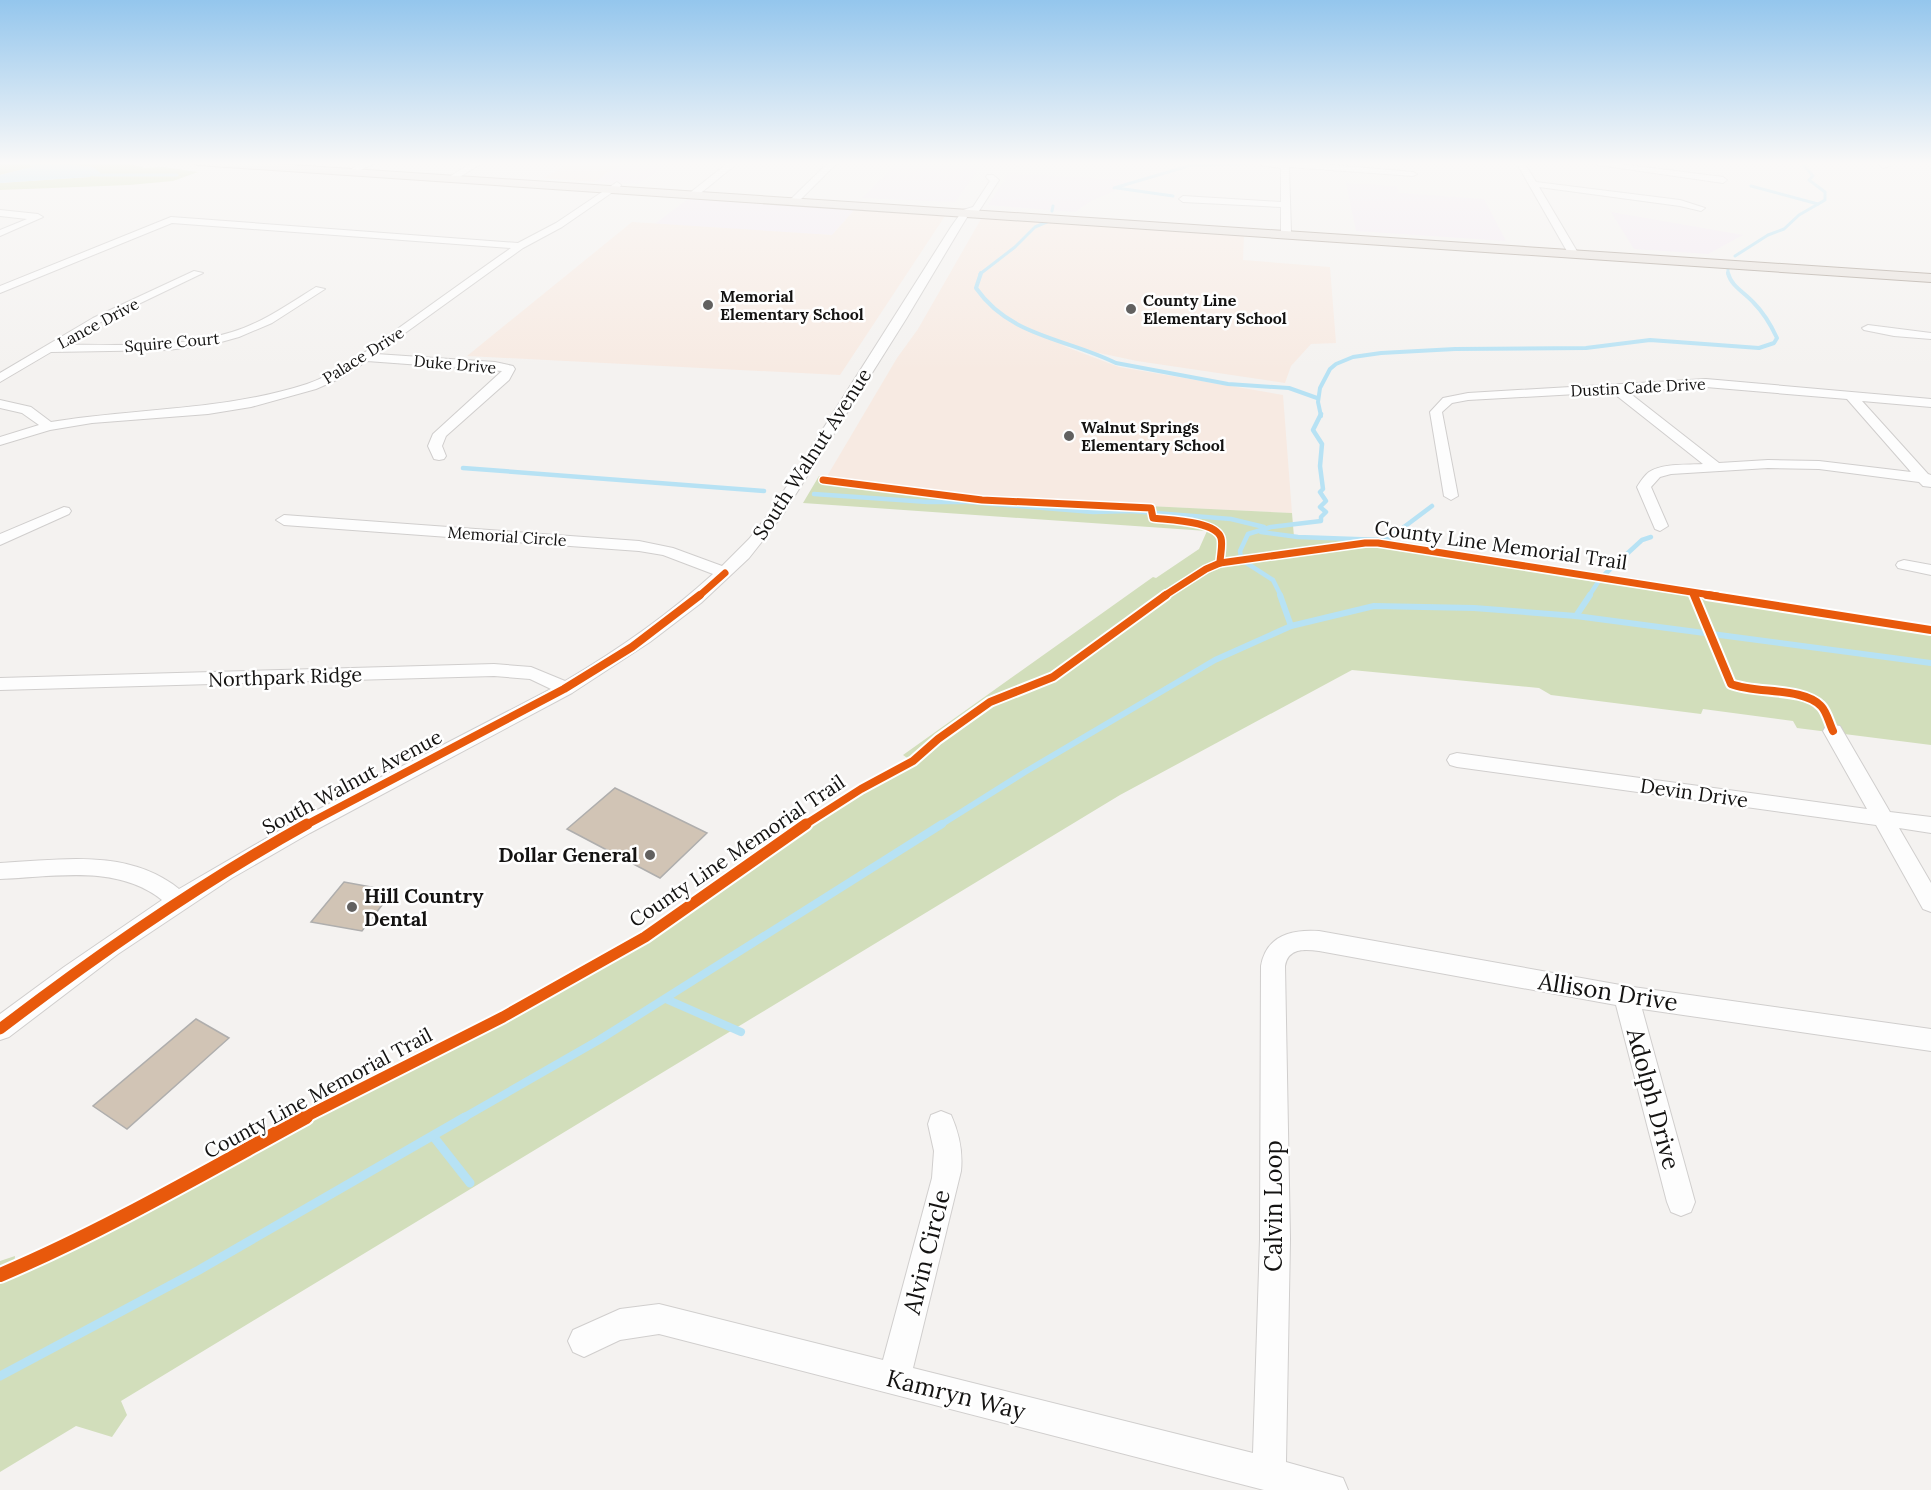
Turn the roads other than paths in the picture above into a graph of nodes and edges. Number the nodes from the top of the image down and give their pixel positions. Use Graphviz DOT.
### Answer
graph roads {
  1 [pos="143,232"];
  2 [pos="326,232"];
  3 [pos="547,232"];
  4 [pos="952,232"];
  5 [pos="1294,232"];
  6 [pos="1561,232"];
  7 [pos="520,246"];
  8 [pos="1572,251"];
  9 [pos="1697,259"];
  10 [pos="198,273"];
  11 [pos="1931,273"];
  12 [pos="1931,278"];
  13 [pos="320,289"];
  14 [pos="0,290"];
  15 [pos="1868,328"];
  16 [pos="1931,336"];
  17 [pos="48,349"];
  18 [pos="365,357"];
  19 [pos="0,378"];
  20 [pos="1616,389"];
  21 [pos="1850,395"];
  22 [pos="1931,403"];
  23 [pos="0,404"];
  24 [pos="48,426"];
  25 [pos="0,441"];
  26 [pos="439,456"];
  27 [pos="1716,467"];
  28 [pos="1929,481"];
  29 [pos="1451,496"];
  30 [pos="64,511"];
  31 [pos="284,520"];
  32 [pos="1660,526"];
  33 [pos="0,540"];
  34 [pos="1904,565"];
  35 [pos="1931,570"];
  36 [pos="725,573"];
  37 [pos="0,684"];
  38 [pos="565,690"];
  39 [pos="1833,731"];
  40 [pos="1457,760"];
  41 [pos="1883,819"];
  42 [pos="1931,825"];
  43 [pos="0,872"];
  44 [pos="179,901"];
  45 [pos="1931,903"];
  46 [pos="1286,943"];
  47 [pos="1626,996"];
  48 [pos="0,1029"];
  49 [pos="1931,1040"];
  50 [pos="941,1124"];
  51 [pos="1681,1202"];
  52 [pos="584,1341"];
  53 [pos="894,1379"];
  54 [pos="1269,1474"];
  55 [pos="1331,1490"];
  1 -- 14 [label="street"];
  2 -- 7 [label="street"];
  3 -- 7 [label="street, Palace Drive"];
  4 -- 36 [label="street, South Walnut Avenue"];
  5 -- 8 [label="main road"];
  6 -- 8 [label="street"];
  7 -- 18 [label="street, Palace Drive"];
  8 -- 9 [label="main road"];
  9 -- 11 [label="main road"];
  9 -- 12 [label="main road"];
  10 -- 17 [label="street, Lance Drive"];
  13 -- 17 [label="street, Squire Court"];
  15 -- 16 [label="street"];
  17 -- 19 [label="street, Lance Drive"];
  18 -- 24 [label="street, Palace Drive"];
  18 -- 26 [label="street, Duke Drive"];
  20 -- 21 [label="street, Dustin Cade Drive"];
  20 -- 27 [label="street"];
  20 -- 29 [label="street, Dustin Cade Drive"];
  21 -- 22 [label="street, Dustin Cade Drive"];
  21 -- 28 [label="street"];
  23 -- 24 [label="street"];
  24 -- 25 [label="street, Palace Drive"];
  27 -- 28 [label="street"];
  27 -- 32 [label="street"];
  30 -- 33 [label="street"];
  31 -- 36 [label="street, Memorial Circle"];
  34 -- 35 [label="street"];
  36 -- 38 [label="street, South Walnut Avenue"];
  37 -- 38 [label="street, Northpark Ridge"];
  38 -- 44 [label="street, South Walnut Avenue"];
  39 -- 41 [label="street"];
  40 -- 41 [label="street, Devin Drive"];
  41 -- 42 [label="street, Devin Drive"];
  41 -- 45 [label="street"];
  43 -- 44 [label="street"];
  44 -- 48 [label="street, South Walnut Avenue"];
  46 -- 47 [label="street, Allison Drive"];
  46 -- 54 [label="street, Calvin Loop"];
  47 -- 49 [label="street, Allison Drive"];
  47 -- 51 [label="street, Adolph Drive"];
  50 -- 53 [label="street, Alvin Circle"];
  52 -- 53 [label="street, Kamryn Way"];
  53 -- 54 [label="street, Kamryn Way"];
  54 -- 55 [label="street, Kamryn Way"];
}
